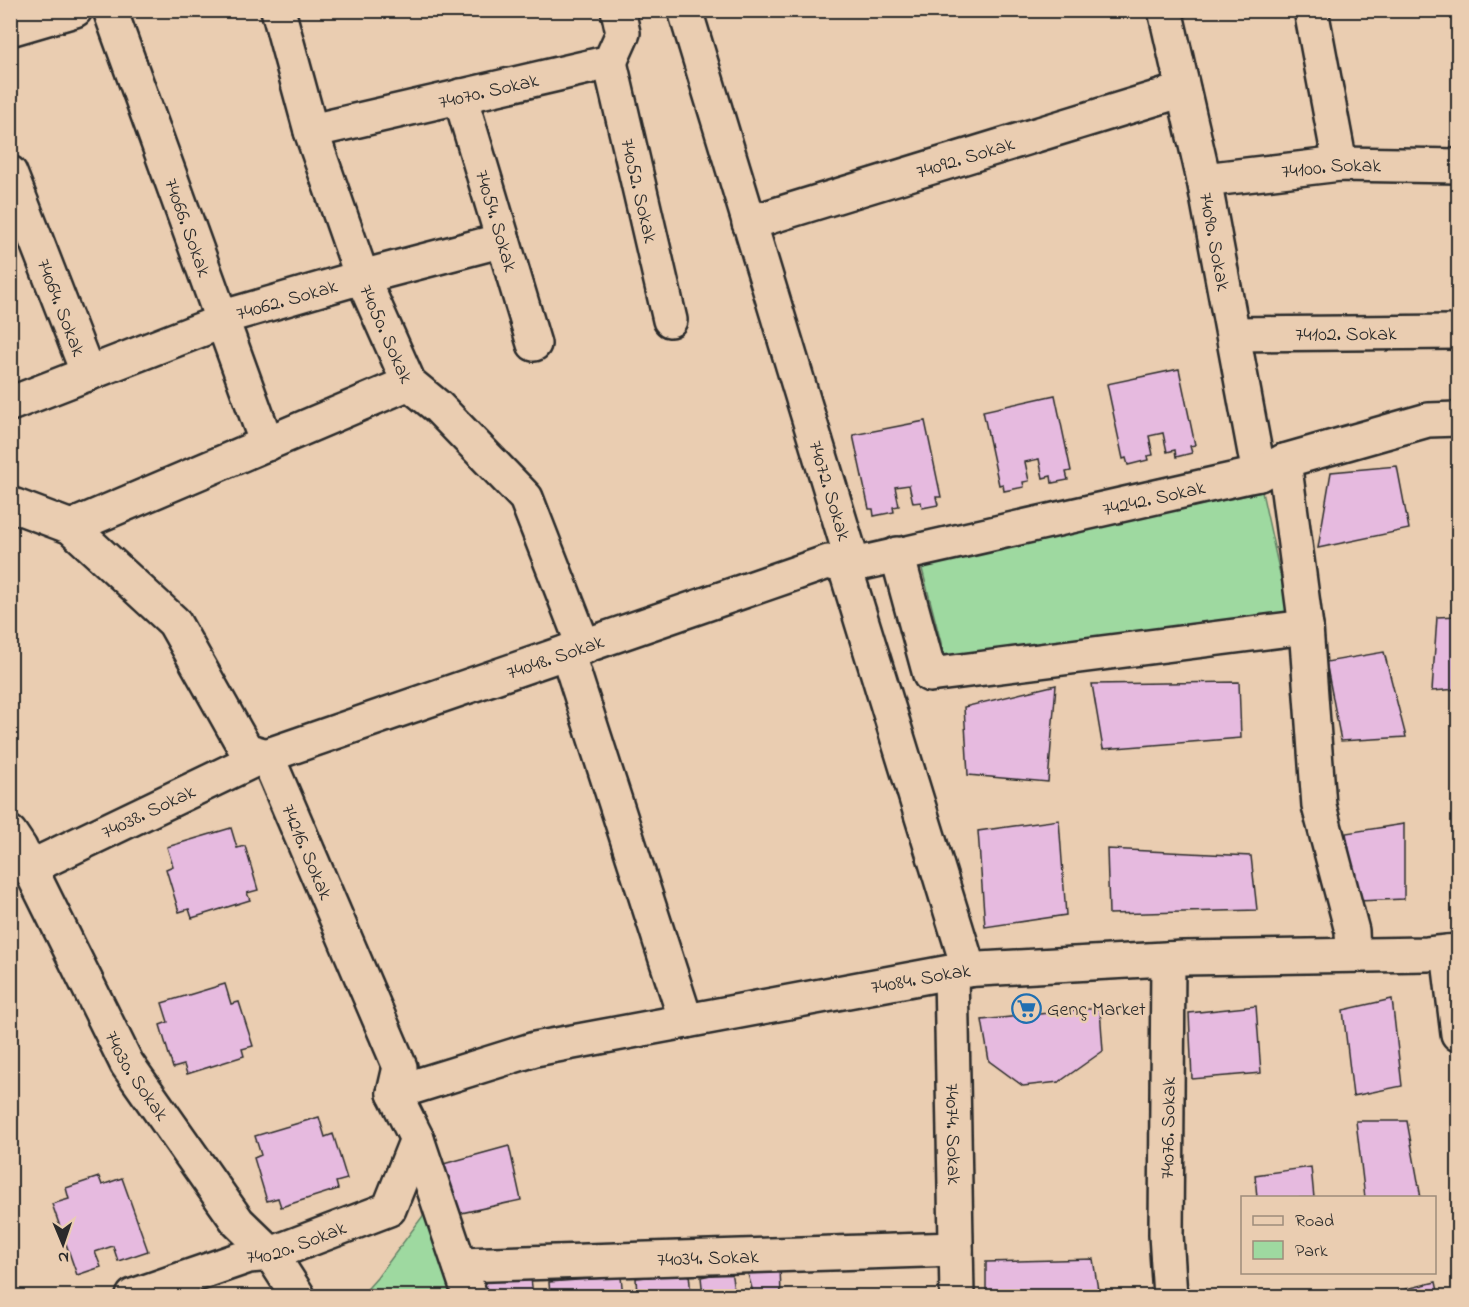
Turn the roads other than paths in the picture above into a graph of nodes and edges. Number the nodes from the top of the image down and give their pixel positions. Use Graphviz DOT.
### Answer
graph roads {
  1 [pos="75,10"];
  2 [pos="110,10"];
  3 [pos="278,10"];
  4 [pos="618,10"];
  5 [pos="685,10"];
  6 [pos="1165,10"];
  7 [pos="1311,10"];
  8 [pos="10,29"];
  9 [pos="610,62"];
  10 [pos="1183,90"];
  11 [pos="460,96"];
  12 [pos="311,130"];
  13 [pos="1340,164"];
  14 [pos="1458,166"];
  15 [pos="10,172"];
  16 [pos="1204,180"];
  17 [pos="749,223"];
  18 [pos="503,240"];
  19 [pos="362,277"];
  20 [pos="220,318"];
  21 [pos="670,320"];
  22 [pos="1458,332"];
  23 [pos="1234,334"];
  24 [pos="534,344"];
  25 [pos="88,374"];
  26 [pos="409,383"];
  27 [pos="10,404"];
  28 [pos="1458,419"];
  29 [pos="267,444"];
  30 [pos="1272,467"];
  31 [pos="10,504"];
  32 [pos="71,527"];
  33 [pos="897,554"];
  34 [pos="845,567"];
  35 [pos="1306,627"];
  36 [pos="575,649"];
  37 [pos="267,756"];
  38 [pos="17,850"];
  39 [pos="1453,951"];
  40 [pos="1353,954"];
  41 [pos="1168,958"];
  42 [pos="960,971"];
  43 [pos="686,1021"];
  44 [pos="1458,1034"];
  45 [pos="394,1093"];
  46 [pos="417,1139"];
  47 [pos="956,1249"];
  48 [pos="271,1254"];
  49 [pos="460,1264"];
  50 [pos="133,1296"];
  51 [pos="298,1296"];
  52 [pos="470,1296"];
  53 [pos="957,1296"];
  54 [pos="1170,1296"];
  1 -- 8 [label="street"];
  2 -- 20 [label="street, 74066. Sokak"];
  3 -- 12 [label="street, 74050. Sokak"];
  4 -- 9 [label="street"];
  5 -- 17 [label="street, 74072. Sokak"];
  6 -- 10 [label="street, 74090. Sokak"];
  7 -- 13 [label="street"];
  9 -- 11 [label="street, 74070. Sokak"];
  9 -- 21 [label="street, 74052. Sokak"];
  10 -- 16 [label="street, 74090. Sokak"];
  10 -- 17 [label="street, 74092. Sokak"];
  11 -- 12 [label="street, 74070. Sokak"];
  11 -- 18 [label="street, 74054. Sokak"];
  12 -- 19 [label="street, 74050. Sokak"];
  13 -- 14 [label="street, 74100. Sokak"];
  13 -- 16 [label="street, 74100. Sokak"];
  15 -- 25 [label="street, 74064. Sokak"];
  16 -- 23 [label="street, 74090. Sokak"];
  17 -- 34 [label="street, 74072. Sokak"];
  18 -- 19 [label="street, 74062. Sokak"];
  18 -- 24 [label="street, 74054. Sokak"];
  19 -- 20 [label="street, 74062. Sokak"];
  19 -- 26 [label="street, 74050. Sokak"];
  20 -- 25 [label="street, 74062. Sokak"];
  20 -- 29 [label="street, 74066. Sokak"];
  22 -- 23 [label="street, 74102. Sokak"];
  23 -- 30 [label="street, 74090. Sokak"];
  25 -- 27 [label="street, 74062. Sokak"];
  26 -- 29 [label="street"];
  26 -- 36 [label="street, 74050. Sokak"];
  28 -- 30 [label="street, 74242. Sokak"];
  29 -- 32 [label="street"];
  30 -- 33 [label="street, 74242. Sokak"];
  30 -- 35 [label="street, 74090. Sokak"];
  31 -- 32 [label="street"];
  32 -- 37 [label="street"];
  33 -- 34 [label="street, 74242. Sokak"];
  33 -- 35 [label="street"];
  34 -- 36 [label="street, 74048. Sokak"];
  34 -- 42 [label="street, 74072. Sokak"];
  35 -- 40 [label="street, 74090. Sokak"];
  36 -- 37 [label="street, 74048. Sokak"];
  36 -- 43 [label="street, 74050. Sokak"];
  37 -- 38 [label="street, 74038. Sokak"];
  37 -- 45 [label="street, 74216. Sokak"];
  38 -- 48 [label="street, 74030. Sokak"];
  39 -- 40 [label="street, 74084. Sokak"];
  39 -- 44 [label="street"];
  40 -- 41 [label="street, 74084. Sokak"];
  41 -- 42 [label="street, 74084. Sokak"];
  41 -- 54 [label="street, 74076. Sokak"];
  42 -- 43 [label="street, 74084. Sokak"];
  42 -- 47 [label="street, 74074. Sokak"];
  43 -- 45 [label="street, 74084. Sokak"];
  45 -- 46 [label="street"];
  46 -- 48 [label="street, 74020. Sokak"];
  46 -- 49 [label="street"];
  47 -- 49 [label="street, 74034. Sokak"];
  47 -- 53 [label="street, 74074. Sokak"];
  48 -- 50 [label="street, 74020. Sokak"];
  48 -- 51 [label="street, 74030. Sokak"];
  49 -- 52 [label="street"];
}
